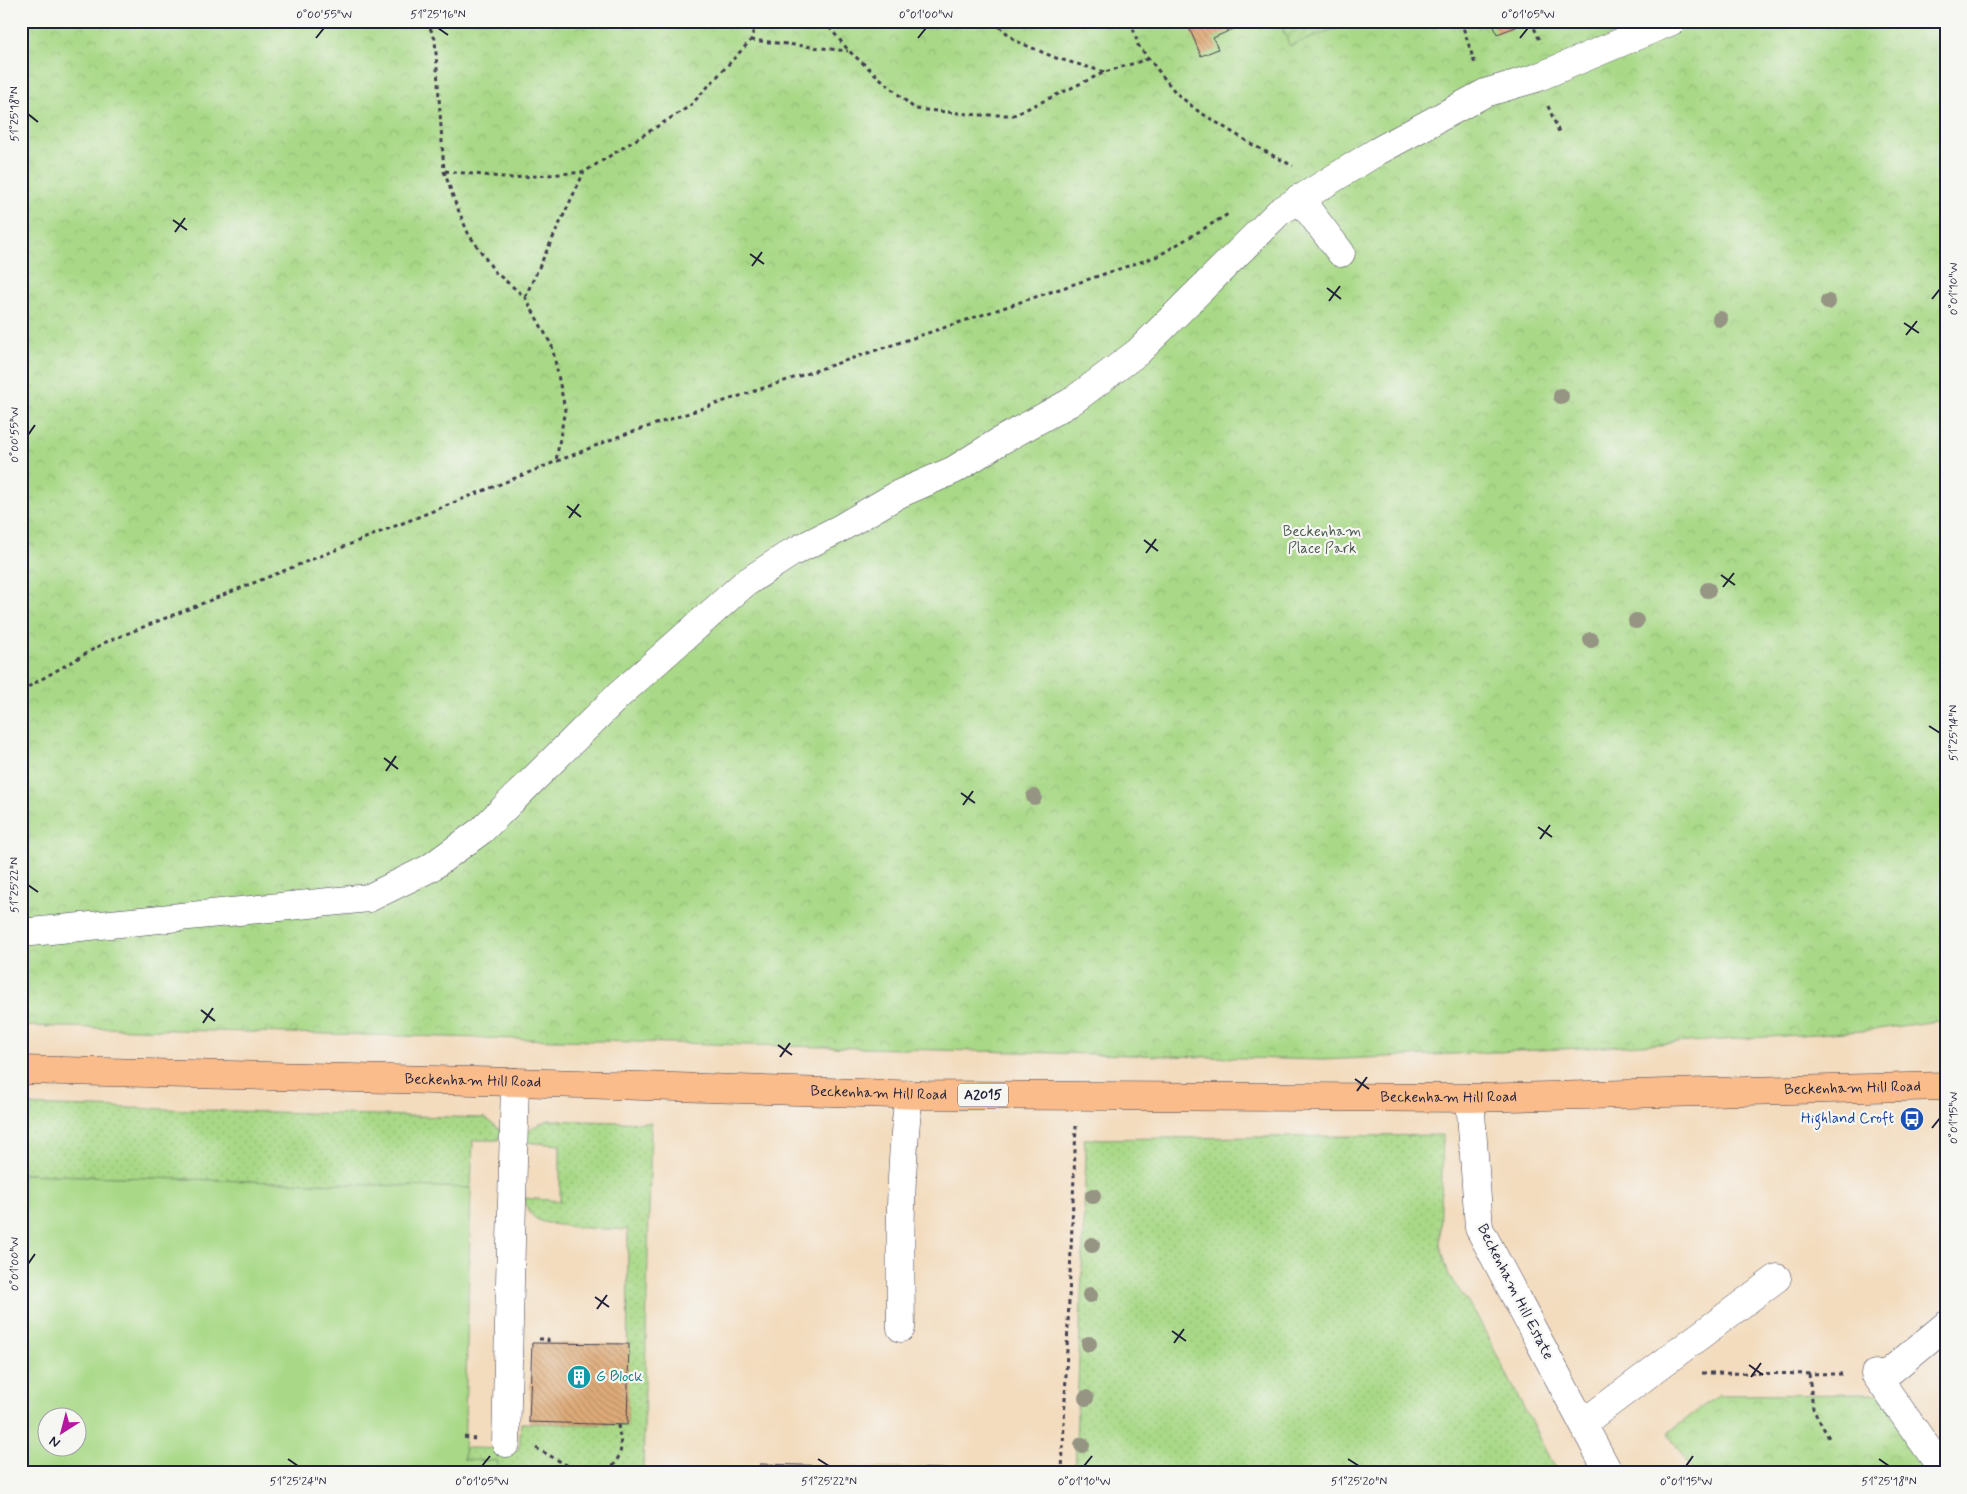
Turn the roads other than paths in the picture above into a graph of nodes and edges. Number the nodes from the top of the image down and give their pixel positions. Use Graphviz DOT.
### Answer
graph roads {
  1 [pos="1672,21"];
  2 [pos="1307,193"];
  3 [pos="1341,252"];
  4 [pos="21,933"];
  5 [pos="21,1070"];
  6 [pos="515,1082"];
  7 [pos="1946,1086"];
  8 [pos="909,1094"];
  9 [pos="1470,1098"];
  10 [pos="1777,1278"];
  11 [pos="1946,1325"];
  12 [pos="900,1328"];
  13 [pos="1583,1423"];
  14 [pos="506,1443"];
  15 [pos="1609,1473"];
  16 [pos="1945,1473"];
  1 -- 2 [label="street"];
  2 -- 3 [label="street"];
  2 -- 4 [label="street"];
  5 -- 6 [label="main road, Beckenham Hill Road / A2015"];
  6 -- 8 [label="main road, Beckenham Hill Road / A2015"];
  6 -- 14 [label="street"];
  7 -- 9 [label="main road, Beckenham Hill Road / A2015"];
  8 -- 9 [label="main road, Beckenham Hill Road / A2015"];
  8 -- 12 [label="street"];
  9 -- 13 [label="street, Beckenham Hill Estate"];
  10 -- 13 [label="street"];
  11 -- 16 [label="street"];
  13 -- 15 [label="street, Beckenham Hill Estate"];
}
